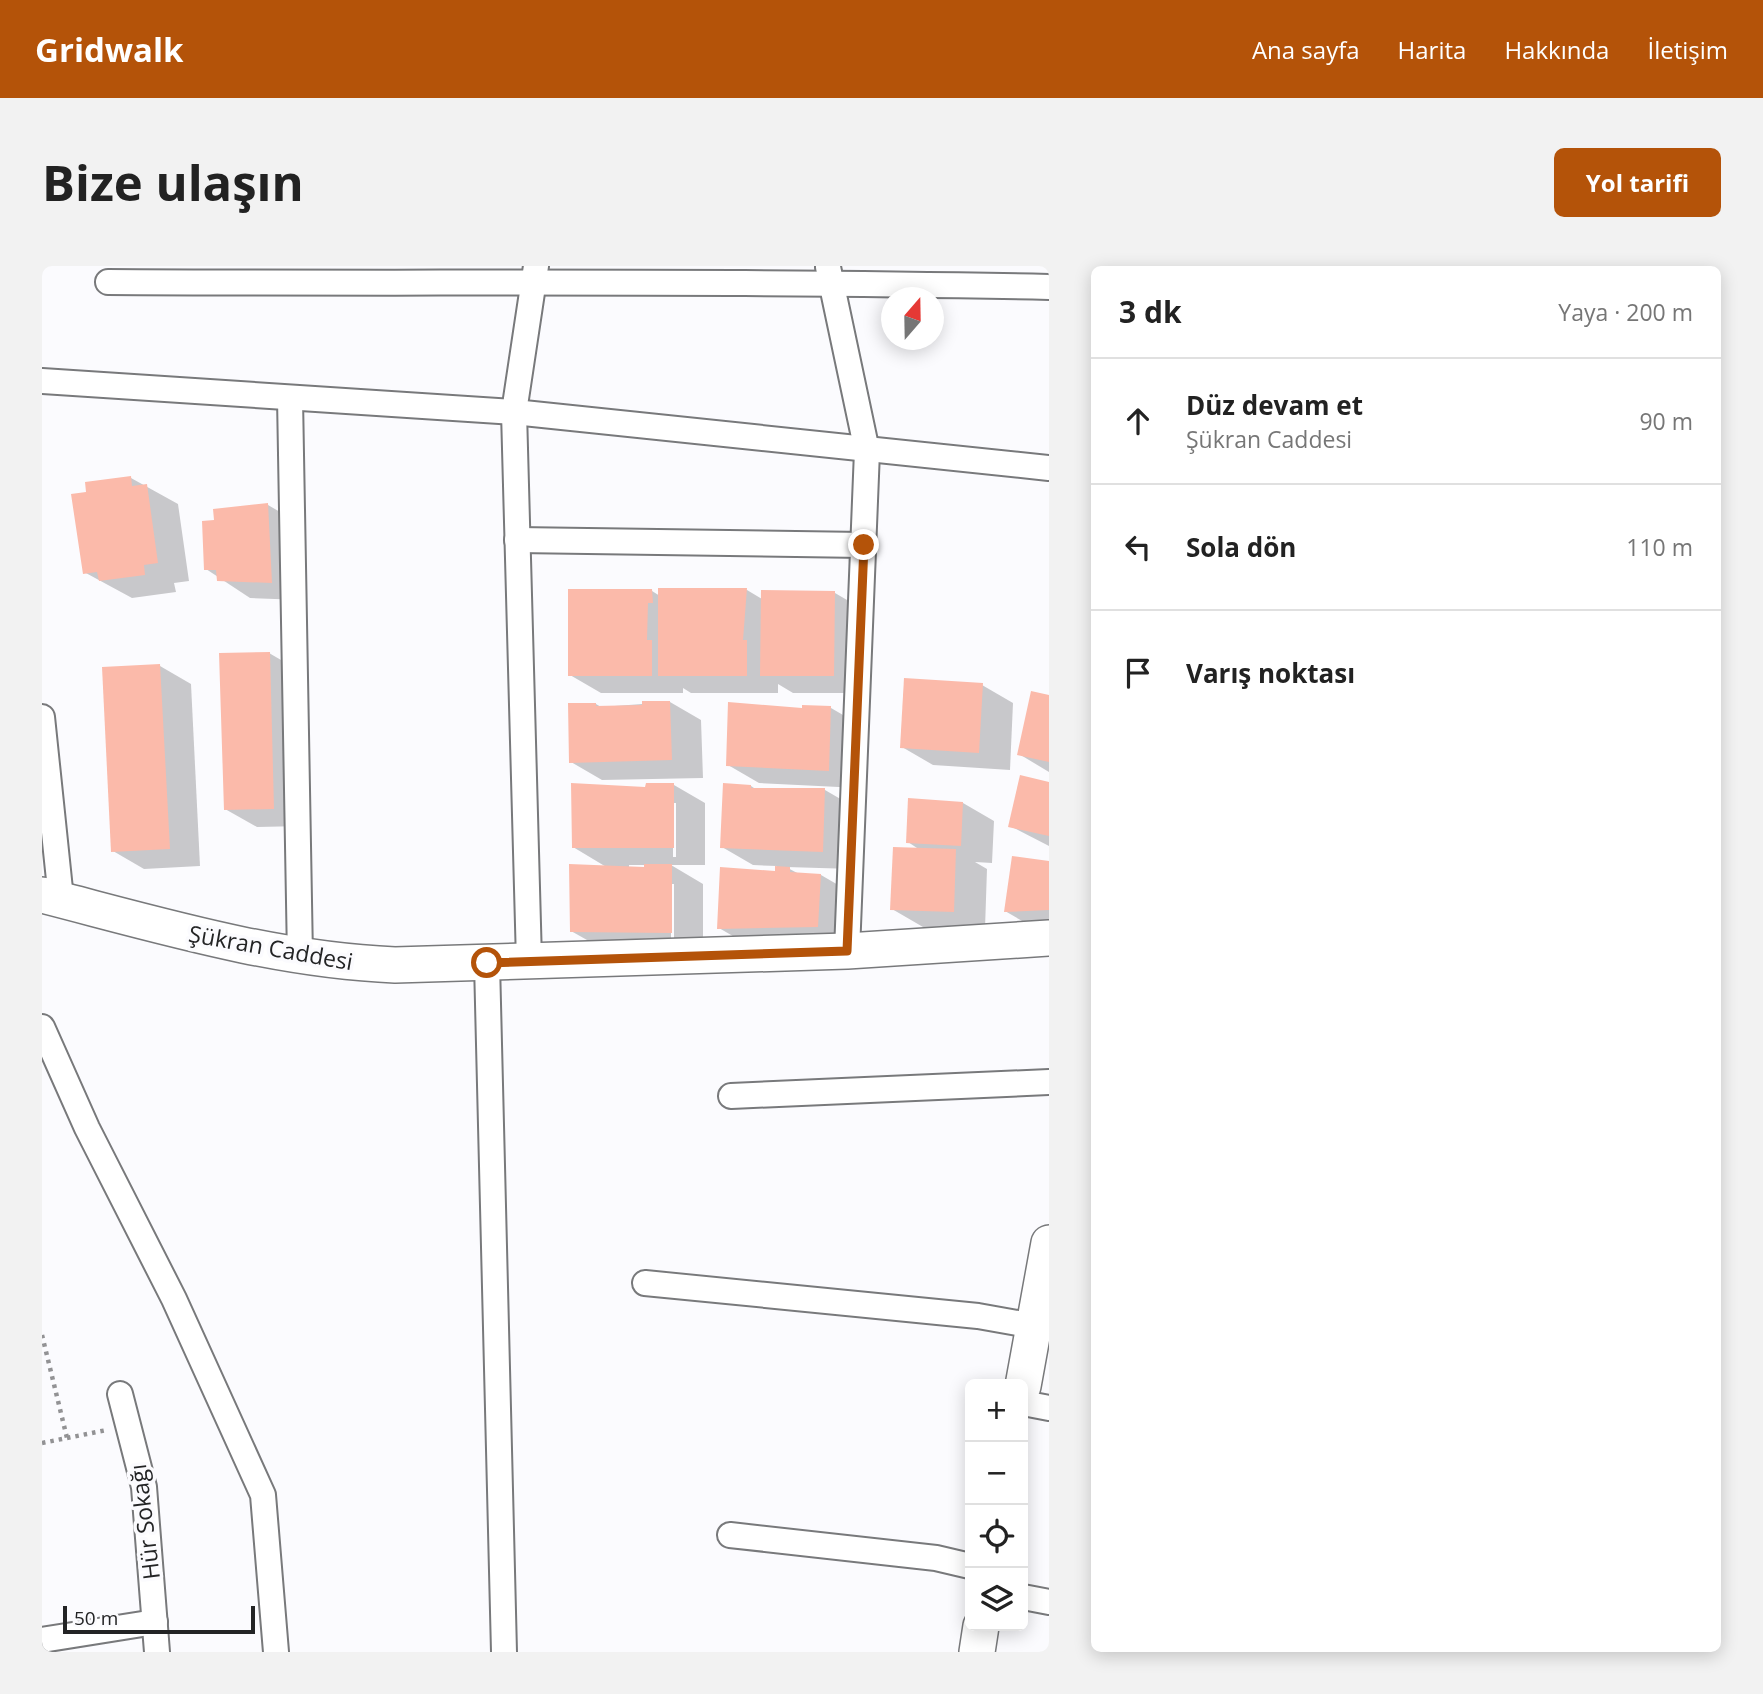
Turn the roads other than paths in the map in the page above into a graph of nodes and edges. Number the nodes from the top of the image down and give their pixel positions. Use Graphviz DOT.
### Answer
graph roads {
  1 [pos="904,266"];
  2 [pos="830,274"];
  3 [pos="355,275"];
  4 [pos="535,275"];
  5 [pos="108,282"];
  6 [pos="885,283"];
  7 [pos="1049,287"];
  8 [pos="42,382"];
  9 [pos="290,398"];
  10 [pos="514,412"];
  11 [pos="867,451"];
  12 [pos="1049,468"];
  13 [pos="517,540"];
  14 [pos="864,545"];
  15 [pos="42,717"];
  16 [pos="51,897"];
  17 [pos="1049,939"];
  18 [pos="847,951"];
  19 [pos="300,957"];
  20 [pos="529,961"];
  21 [pos="487,963"];
  22 [pos="42,1027"];
  23 [pos="1049,1082"];
  24 [pos="731,1096"];
  25 [pos="1049,1243"];
  26 [pos="645,1283"];
  27 [pos="1034,1326"];
  28 [pos="1024,1379"];
  29 [pos="120,1394"];
  30 [pos="1028,1404"];
  31 [pos="1049,1408"];
  32 [pos="730,1535"];
  33 [pos="965,1565"];
  34 [pos="1028,1598"];
  35 [pos="1049,1602"];
  36 [pos="155,1622"];
  37 [pos="980,1631"];
  38 [pos="42,1640"];
  39 [pos="157,1652"];
  40 [pos="276,1652"];
  41 [pos="504,1652"];
  42 [pos="977,1652"];
  1 -- 6 [label="street"];
  2 -- 4 [label="street"];
  2 -- 6 [label="street"];
  2 -- 11 [label="street"];
  3 -- 4 [label="street"];
  3 -- 5 [label="street"];
  4 -- 10 [label="street"];
  6 -- 7 [label="street"];
  8 -- 9 [label="street"];
  9 -- 10 [label="street"];
  9 -- 19 [label="street"];
  10 -- 11 [label="street"];
  10 -- 13 [label="street"];
  11 -- 12 [label="street"];
  11 -- 14 [label="street"];
  13 -- 14 [label="street"];
  13 -- 20 [label="street"];
  14 -- 18 [label="street"];
  15 -- 16 [label="street"];
  16 -- 19 [label="street, Şükran Caddesi"];
  17 -- 18 [label="street, Şükran Caddesi"];
  18 -- 20 [label="street, Şükran Caddesi"];
  19 -- 21 [label="street, Şükran Caddesi"];
  20 -- 21 [label="street, Şükran Caddesi"];
  21 -- 41 [label="street"];
  22 -- 40 [label="street"];
  23 -- 24 [label="street"];
  25 -- 27 [label="street"];
  26 -- 27 [label="street"];
  27 -- 28 [label="street"];
  29 -- 36 [label="street, Hür Sokağı"];
  30 -- 31 [label="street"];
  32 -- 33 [label="street"];
  34 -- 35 [label="street"];
  36 -- 38 [label="street"];
  36 -- 39 [label="street, Hür Sokağı"];
  37 -- 42 [label="street"];
}
